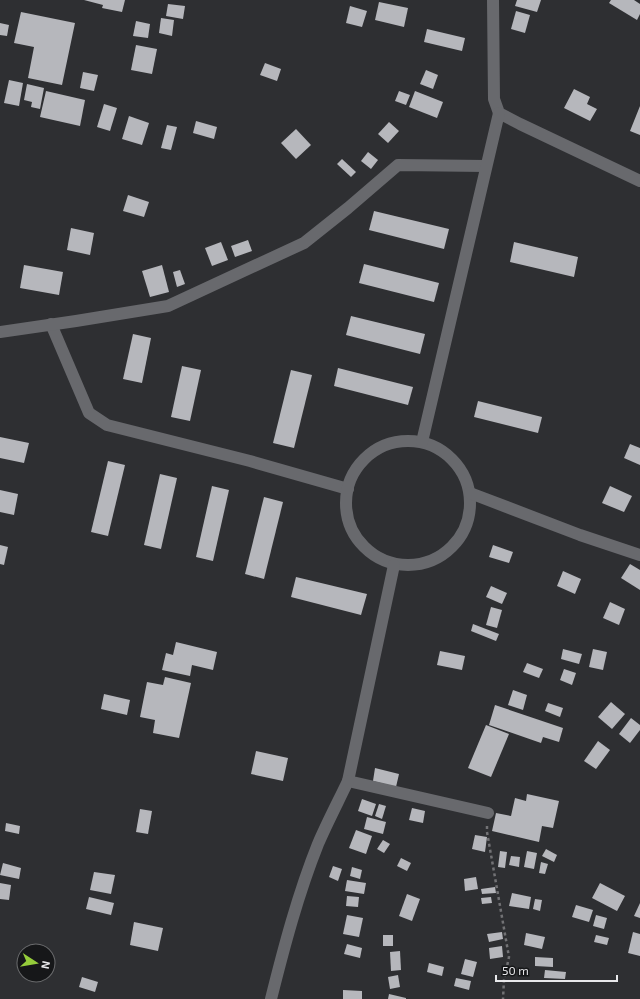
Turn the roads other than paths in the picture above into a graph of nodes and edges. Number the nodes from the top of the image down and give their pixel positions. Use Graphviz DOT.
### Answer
graph roads {
  1 [pos="493,0"];
  2 [pos="499,113"];
  3 [pos="486,166"];
  4 [pos="640,181"];
  5 [pos="51,324"];
  6 [pos="0,332"];
  7 [pos="422,442"];
  8 [pos="348,489"];
  9 [pos="470,493"];
  10 [pos="640,555"];
  11 [pos="394,565"];
  12 [pos="348,781"];
  13 [pos="488,813"];
  14 [pos="271,999"];
  1 -- 2 [label="street"];
  2 -- 3 [label="street"];
  2 -- 4 [label="street"];
  3 -- 5 [label="street"];
  3 -- 7 [label="street"];
  5 -- 6 [label="street"];
  5 -- 8 [label="street"];
  7 -- 8 [label="street"];
  7 -- 9 [label="street"];
  8 -- 11 [label="street"];
  9 -- 10 [label="street"];
  9 -- 11 [label="street"];
  11 -- 12 [label="street"];
  12 -- 13 [label="street"];
  12 -- 14 [label="street"];
}
